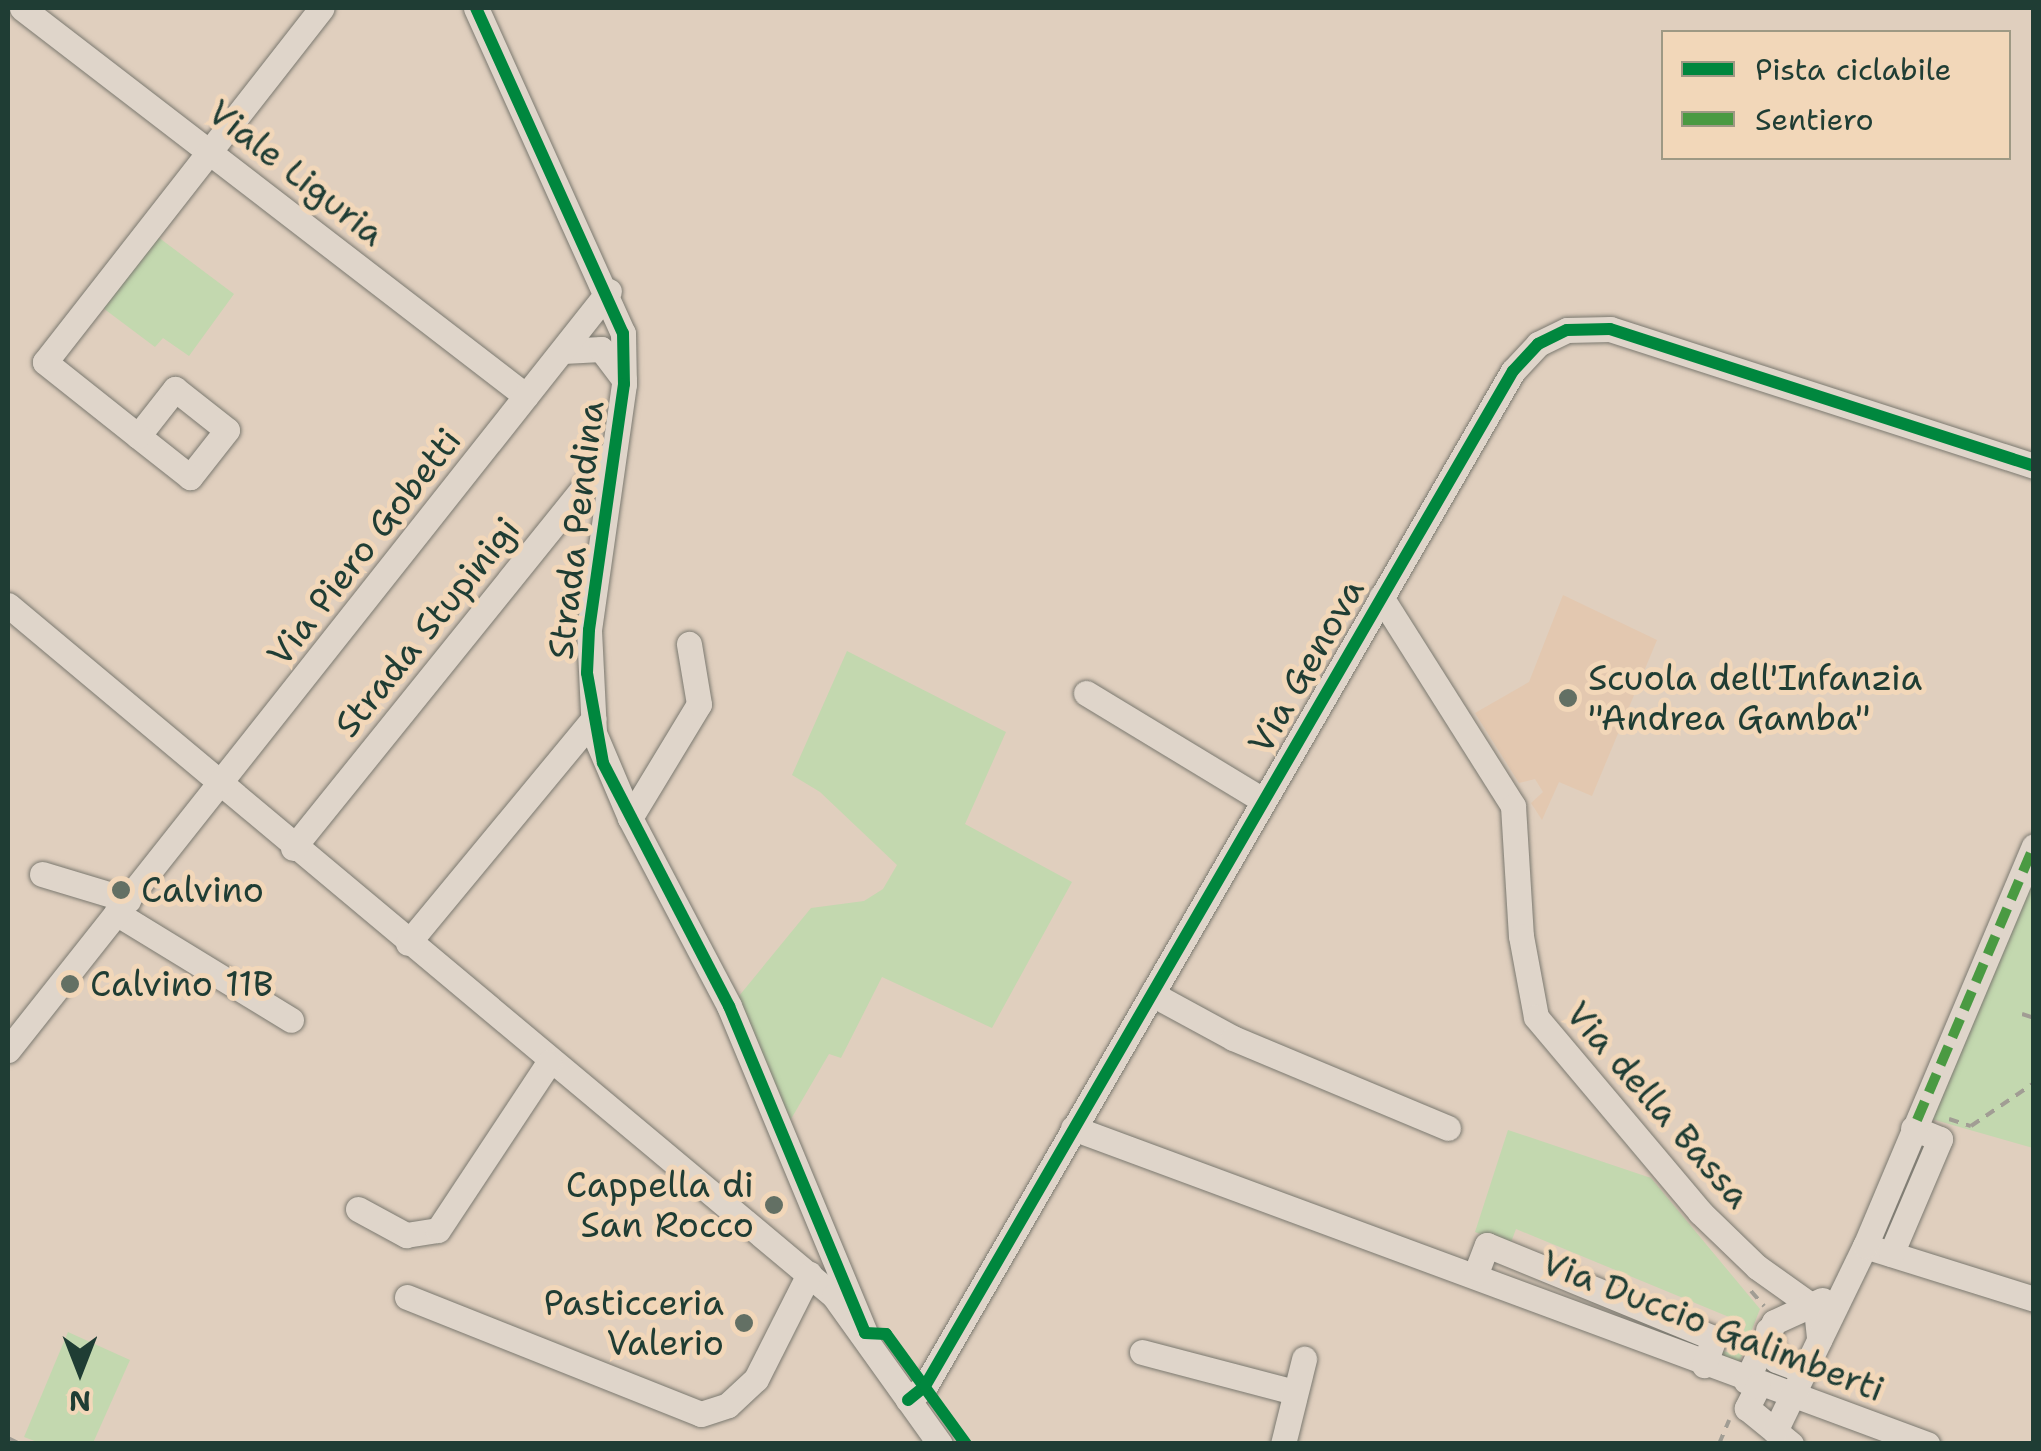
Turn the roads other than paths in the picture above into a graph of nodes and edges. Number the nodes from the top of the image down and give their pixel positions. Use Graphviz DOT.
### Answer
graph roads {
  1 [pos="22,8"];
  2 [pos="322,8"];
  3 [pos="476,8"];
  4 [pos="212,152"];
  5 [pos="609,291"];
  6 [pos="563,351"];
  7 [pos="624,380"];
  8 [pos="526,396"];
  9 [pos="138,436"];
  10 [pos="615,449"];
  11 [pos="2034,466"];
  12 [pos="1382,596"];
  13 [pos="8,605"];
  14 [pos="689,644"];
  15 [pos="1086,693"];
  16 [pos="593,719"];
  17 [pos="220,787"];
  18 [pos="1263,800"];
  19 [pos="630,818"];
  20 [pos="2034,846"];
  21 [pos="293,848"];
  22 [pos="42,874"];
  23 [pos="122,906"];
  24 [pos="408,944"];
  25 [pos="1152,994"];
  26 [pos="292,1020"];
  27 [pos="8,1050"];
  28 [pos="549,1062"];
  29 [pos="1915,1124"];
  30 [pos="1072,1128"];
  31 [pos="1448,1128"];
  32 [pos="358,1209"];
  33 [pos="1865,1246"];
  34 [pos="1891,1254"];
  35 [pos="1748,1272"];
  36 [pos="809,1274"];
  37 [pos="407,1297"];
  38 [pos="2034,1299"];
  39 [pos="1810,1302"];
  40 [pos="1837,1303"];
  41 [pos="1769,1323"];
  42 [pos="866,1333"];
  43 [pos="1820,1340"];
  44 [pos="1142,1352"];
  45 [pos="1304,1358"];
  46 [pos="1804,1371"];
  47 [pos="1752,1384"];
  48 [pos="1294,1392"];
  49 [pos="1791,1396"];
  50 [pos="908,1400"];
  51 [pos="1783,1437"];
  52 [pos="940,1444"];
  53 [pos="1283,1444"];
  54 [pos="1927,1444"];
  1 -- 4 [label="street, Viale Liguria"];
  2 -- 4 [label="street"];
  3 -- 5 [label="street, Strada Pendina"];
  4 -- 8 [label="street, Viale Liguria"];
  4 -- 9 [label="street"];
  5 -- 6 [label="street, Via Piero Gobetti"];
  5 -- 7 [label="street, Strada Pendina"];
  6 -- 7 [label="street"];
  6 -- 8 [label="street, Via Piero Gobetti"];
  7 -- 10 [label="street, Strada Pendina"];
  8 -- 17 [label="street, Via Piero Gobetti"];
  10 -- 16 [label="street, Strada Pendina"];
  10 -- 21 [label="street, Strada Stupinigi"];
  11 -- 12 [label="street, Via Genova"];
  12 -- 18 [label="street, Via Genova"];
  12 -- 35 [label="street, Via della Bassa"];
  13 -- 17 [label="street"];
  14 -- 19 [label="street"];
  15 -- 18 [label="street, Via Genova"];
  16 -- 19 [label="street, Strada Pendina"];
  16 -- 24 [label="street"];
  17 -- 21 [label="street"];
  17 -- 23 [label="street, Via Piero Gobetti"];
  18 -- 25 [label="street, Via Genova"];
  19 -- 42 [label="street, Strada Pendina"];
  20 -- 29 [label="street"];
  21 -- 24 [label="street"];
  22 -- 23 [label="street"];
  23 -- 26 [label="street"];
  23 -- 27 [label="street, Via Piero Gobetti"];
  24 -- 28 [label="street"];
  25 -- 30 [label="street, Via Genova"];
  25 -- 31 [label="street"];
  28 -- 32 [label="street"];
  28 -- 36 [label="street"];
  29 -- 33 [label="street"];
  29 -- 34 [label="street"];
  30 -- 47 [label="street, Via Duccio Galimberti"];
  30 -- 50 [label="street, Via Genova"];
  33 -- 34 [label="street"];
  33 -- 40 [label="street"];
  34 -- 38 [label="street"];
  35 -- 39 [label="street, Via della Bassa"];
  35 -- 41 [label="street, Via della Bassa"];
  36 -- 37 [label="street"];
  36 -- 42 [label="street"];
  39 -- 40 [label="street"];
  39 -- 41 [label="street"];
  39 -- 43 [label="street"];
  40 -- 43 [label="street"];
  41 -- 46 [label="street, Via della Bassa"];
  41 -- 47 [label="street"];
  42 -- 50 [label="street"];
  43 -- 46 [label="street"];
  44 -- 48 [label="street"];
  45 -- 48 [label="street"];
  46 -- 49 [label="street"];
  47 -- 49 [label="street, Via Duccio Galimberti"];
  47 -- 51 [label="street"];
  48 -- 53 [label="street"];
  49 -- 51 [label="street"];
  49 -- 54 [label="street, Via Duccio Galimberti"];
  50 -- 52 [label="street"];
}
